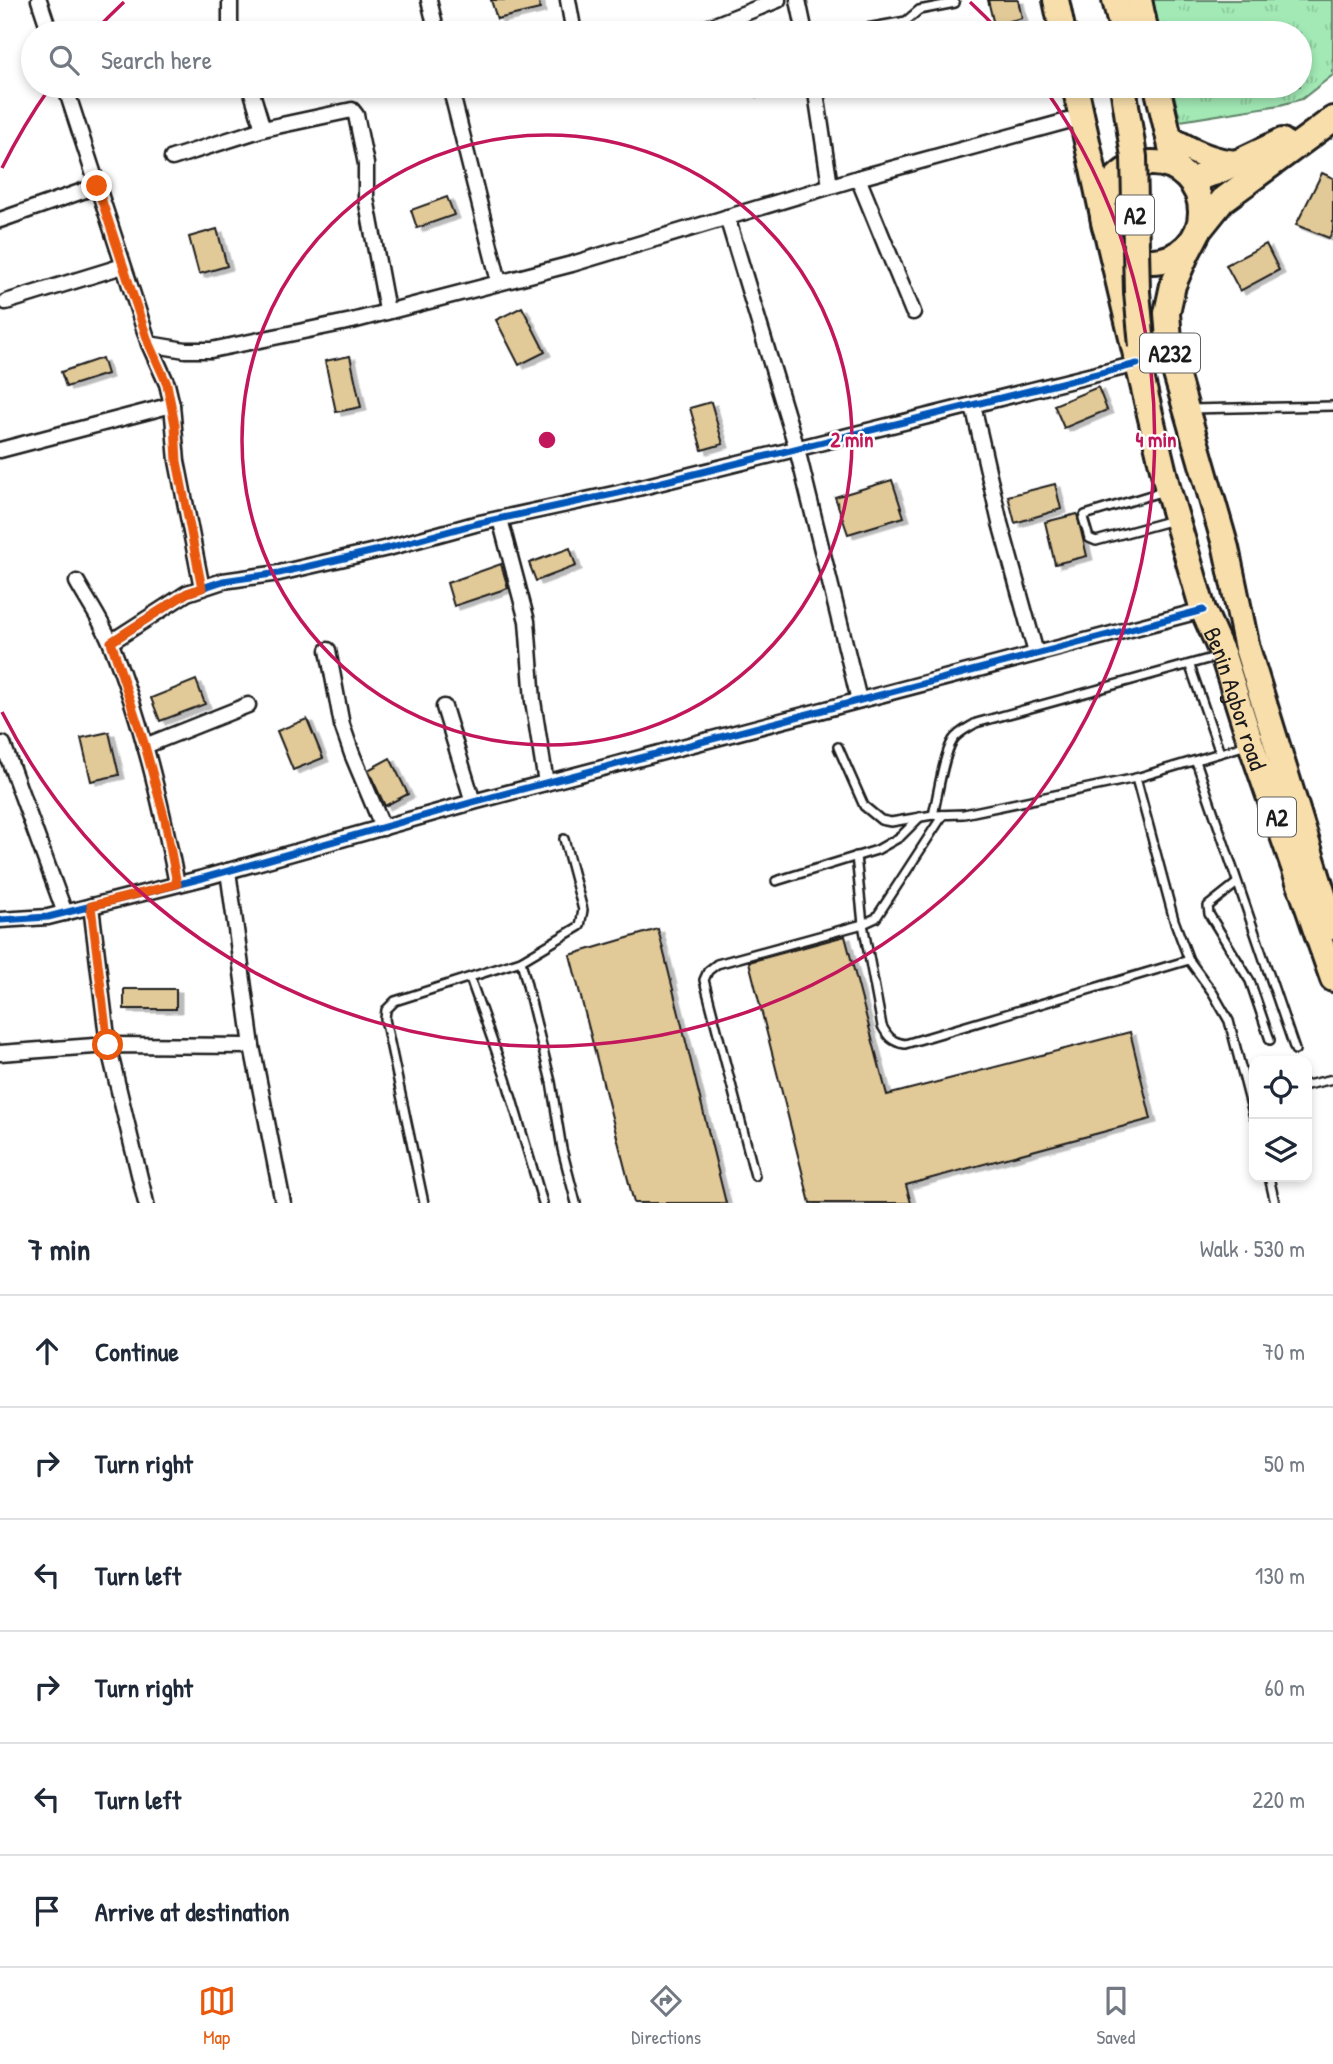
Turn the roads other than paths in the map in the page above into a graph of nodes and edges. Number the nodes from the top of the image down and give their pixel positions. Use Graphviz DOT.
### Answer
graph roads {
  1 [pos="39,0"];
  2 [pos="230,0"];
  3 [pos="429,0"];
  4 [pos="568,0"];
  5 [pos="778,0"];
  6 [pos="798,0"];
  7 [pos="1056,0"];
  8 [pos="1101,0"];
  9 [pos="1115,0"];
  10 [pos="1139,0"];
  11 [pos="955,3"];
  12 [pos="46,21"];
  13 [pos="230,21"];
  14 [pos="434,21"];
  15 [pos="572,21"];
  16 [pos="725,21"];
  17 [pos="803,21"];
  18 [pos="906,21"];
  19 [pos="1060,21"];
  20 [pos="1107,21"];
  21 [pos="1120,21"];
  22 [pos="1143,21"];
  23 [pos="69,98"];
  24 [pos="254,98"];
  25 [pos="453,98"];
  26 [pos="817,98"];
  27 [pos="1078,98"];
  28 [pos="1125,98"];
  29 [pos="1139,98"];
  30 [pos="1160,98"];
  31 [pos="1333,103"];
  32 [pos="1082,117"];
  33 [pos="1333,119"];
  34 [pos="263,129"];
  35 [pos="1169,138"];
  36 [pos="172,158"];
  37 [pos="1237,163"];
  38 [pos="1183,174"];
  39 [pos="858,178"];
  40 [pos="97,186"];
  41 [pos="830,186"];
  42 [pos="727,217"];
  43 [pos="0,220"];
  44 [pos="1104,220"];
  45 [pos="1199,230"];
  46 [pos="123,266"];
  47 [pos="499,282"];
  48 [pos="6,302"];
  49 [pos="387,310"];
  50 [pos="913,312"];
  51 [pos="149,344"];
  52 [pos="1145,351"];
  53 [pos="172,405"];
  54 [pos="973,405"];
  55 [pos="1333,406"];
  56 [pos="1186,409"];
  57 [pos="797,449"];
  58 [pos="0,450"];
  59 [pos="1168,490"];
  60 [pos="500,519"];
  61 [pos="1177,519"];
  62 [pos="77,582"];
  63 [pos="202,588"];
  64 [pos="1203,610"];
  65 [pos="111,642"];
  66 [pos="1247,648"];
  67 [pos="328,650"];
  68 [pos="1036,653"];
  69 [pos="1223,655"];
  70 [pos="1190,666"];
  71 [pos="859,700"];
  72 [pos="248,705"];
  73 [pos="444,707"];
  74 [pos="3,744"];
  75 [pos="1251,744"];
  76 [pos="145,746"];
  77 [pos="838,747"];
  78 [pos="1220,753"];
  79 [pos="1196,761"];
  80 [pos="1136,778"];
  81 [pos="546,783"];
  82 [pos="473,802"];
  83 [pos="933,815"];
  84 [pos="943,815"];
  85 [pos="921,817"];
  86 [pos="383,828"];
  87 [pos="564,839"];
  88 [pos="856,856"];
  89 [pos="228,871"];
  90 [pos="776,881"];
  91 [pos="1237,883"];
  92 [pos="177,884"];
  93 [pos="91,906"];
  94 [pos="65,912"];
  95 [pos="0,920"];
  96 [pos="863,924"];
  97 [pos="1333,927"];
  98 [pos="1189,960"];
  99 [pos="521,961"];
  100 [pos="470,978"];
  101 [pos="1333,979"];
  102 [pos="1270,1040"];
  103 [pos="108,1045"];
  104 [pos="252,1046"];
  105 [pos="1295,1050"];
  106 [pos="0,1053"];
  107 [pos="1333,1079"];
  108 [pos="1312,1084"];
  109 [pos="1249,1088"];
  110 [pos="755,1176"];
  111 [pos="1270,1182"];
  112 [pos="146,1203"];
  113 [pos="283,1203"];
  114 [pos="424,1203"];
  115 [pos="543,1203"];
  116 [pos="576,1203"];
  117 [pos="1275,1203"];
  1 -- 12 [label="street"];
  2 -- 13 [label="street"];
  3 -- 14 [label="street"];
  4 -- 15 [label="street"];
  5 -- 16 [label="street"];
  6 -- 17 [label="street"];
  7 -- 19 [label="highway"];
  8 -- 20 [label="highway"];
  9 -- 21 [label="highway"];
  10 -- 22 [label="highway"];
  11 -- 18 [label="lane"];
  23 -- 40 [label="street"];
  24 -- 34 [label="street"];
  25 -- 47 [label="street"];
  26 -- 41 [label="street"];
  27 -- 32 [label="highway, Benin Agbor road / A232"];
  28 -- 52 [label="highway, A2, bridge"];
  29 -- 52 [label="highway, A2"];
  30 -- 35 [label="highway"];
  31 -- 37 [label="highway"];
  32 -- 39 [label="street"];
  32 -- 44 [label="highway, Benin Agbor road / A232"];
  33 -- 45 [label="highway, Benin Agbor road / A232"];
  34 -- 36 [label="street"];
  34 -- 49 [label="street"];
  35 -- 37 [label="highway"];
  35 -- 38 [label="highway"];
  37 -- 38 [label="highway"];
  38 -- 44 [label="highway"];
  38 -- 45 [label="highway"];
  39 -- 41 [label="street"];
  39 -- 50 [label="street"];
  40 -- 43 [label="street"];
  40 -- 46 [label="street"];
  41 -- 42 [label="street"];
  42 -- 47 [label="street"];
  42 -- 57 [label="street"];
  44 -- 45 [label="highway"];
  44 -- 52 [label="highway, Benin Agbor road / A232"];
  45 -- 56 [label="highway, Benin Agbor road / A232"];
  46 -- 48 [label="street"];
  46 -- 51 [label="street"];
  47 -- 49 [label="street"];
  49 -- 51 [label="street"];
  51 -- 53 [label="street"];
  52 -- 54 [label="street"];
  52 -- 59 [label="highway, Benin Agbor road / A232"];
  52 -- 66 [label="highway, A2"];
  52 -- 69 [label="highway, A2"];
  53 -- 58 [label="street"];
  53 -- 63 [label="street"];
  54 -- 57 [label="street"];
  54 -- 68 [label="street"];
  55 -- 56 [label="lane"];
  56 -- 66 [label="highway, Benin Agbor road / A232"];
  57 -- 60 [label="street"];
  57 -- 71 [label="street"];
  59 -- 61 [label="highway, Benin Agbor road / A232"];
  59 -- 61 [label="lane"];
  60 -- 63 [label="street"];
  60 -- 81 [label="street"];
  61 -- 64 [label="highway, Benin Agbor road / A232"];
  62 -- 65 [label="street"];
  63 -- 65 [label="street"];
  64 -- 68 [label="street"];
  64 -- 69 [label="highway, Benin Agbor road / A232"];
  65 -- 76 [label="street"];
  66 -- 97 [label="highway, Benin Agbor road / A2"];
  67 -- 86 [label="street"];
  68 -- 71 [label="street"];
  69 -- 70 [label="lane"];
  69 -- 75 [label="highway, Benin Agbor road / A2"];
  70 -- 78 [label="lane"];
  70 -- 83 [label="lane"];
  71 -- 81 [label="street"];
  72 -- 76 [label="street"];
  73 -- 82 [label="street"];
  74 -- 94 [label="street"];
  75 -- 78 [label="lane"];
  75 -- 101 [label="highway, Benin Agbor road / A2"];
  76 -- 92 [label="street"];
  77 -- 85 [label="lane"];
  78 -- 79 [label="lane"];
  79 -- 80 [label="lane"];
  79 -- 91 [label="lane"];
  80 -- 84 [label="lane"];
  80 -- 98 [label="lane"];
  81 -- 82 [label="street"];
  82 -- 86 [label="street"];
  83 -- 84 [label="lane"];
  83 -- 85 [label="lane"];
  84 -- 96 [label="lane"];
  85 -- 88 [label="lane"];
  86 -- 89 [label="street"];
  87 -- 99 [label="lane"];
  88 -- 90 [label="lane"];
  88 -- 96 [label="lane"];
  89 -- 92 [label="street"];
  89 -- 104 [label="street"];
  91 -- 102 [label="lane"];
  91 -- 105 [label="lane"];
  92 -- 93 [label="street"];
  93 -- 94 [label="street"];
  93 -- 103 [label="street"];
  94 -- 95 [label="street"];
  96 -- 98 [label="lane"];
  96 -- 110 [label="lane"];
  98 -- 109 [label="lane"];
  99 -- 100 [label="lane"];
  99 -- 116 [label="lane"];
  100 -- 114 [label="lane"];
  100 -- 115 [label="lane"];
  103 -- 104 [label="street"];
  103 -- 106 [label="street"];
  103 -- 112 [label="street"];
  104 -- 113 [label="street"];
  107 -- 108 [label="lane"];
  111 -- 117 [label="lane"];
}
